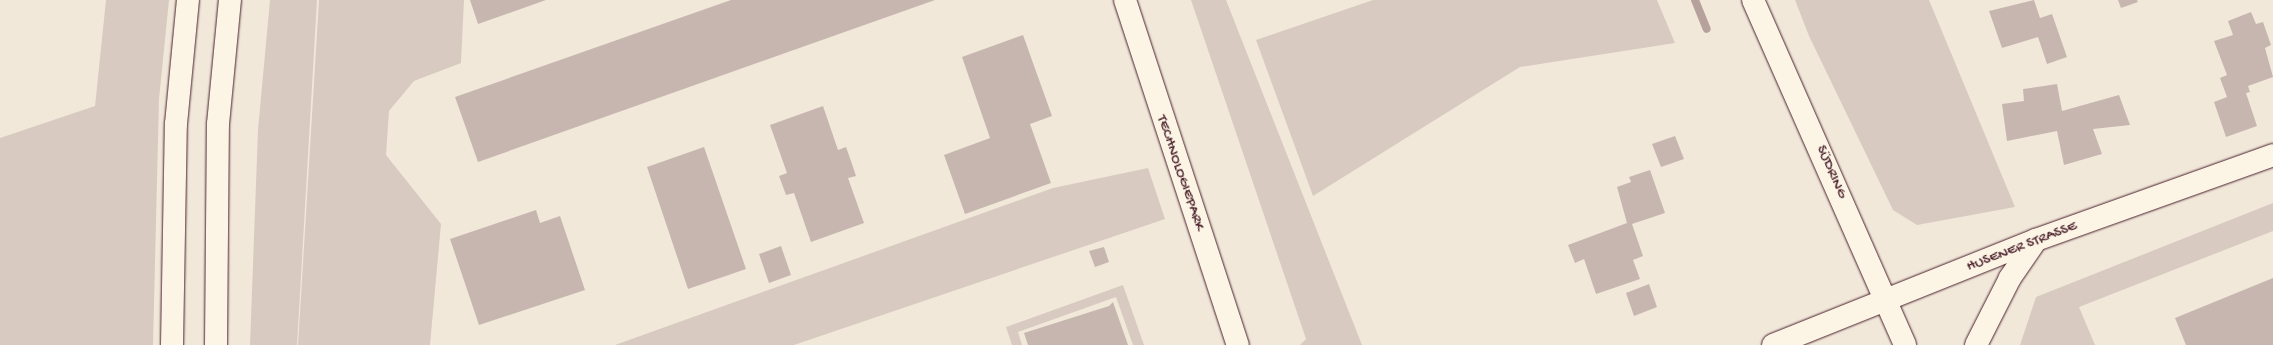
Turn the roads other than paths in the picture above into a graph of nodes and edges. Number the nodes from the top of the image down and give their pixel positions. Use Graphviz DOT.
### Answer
graph roads {
  1 [pos="188,0"];
  2 [pos="230,0"];
  3 [pos="1125,0"];
  4 [pos="1753,0"];
  5 [pos="2273,155"];
  6 [pos="2036,240"];
  7 [pos="1885,302"];
  8 [pos="172,345"];
  9 [pos="216,345"];
  10 [pos="1238,345"];
  11 [pos="1773,345"];
  12 [pos="1905,345"];
  13 [pos="1976,345"];
  1 -- 8 [label="main road"];
  2 -- 9 [label="main road"];
  3 -- 10 [label="main road, TECHNOLOGIEPARK"];
  4 -- 7 [label="main road, SÜDRING"];
  5 -- 6 [label="main road, HUSENER STRASSE"];
  6 -- 7 [label="main road, HUSENER STRASSE"];
  6 -- 13 [label="main road"];
  7 -- 11 [label="main road, HUSENER STRASSE"];
  7 -- 12 [label="main road, SÜDRING"];
}
